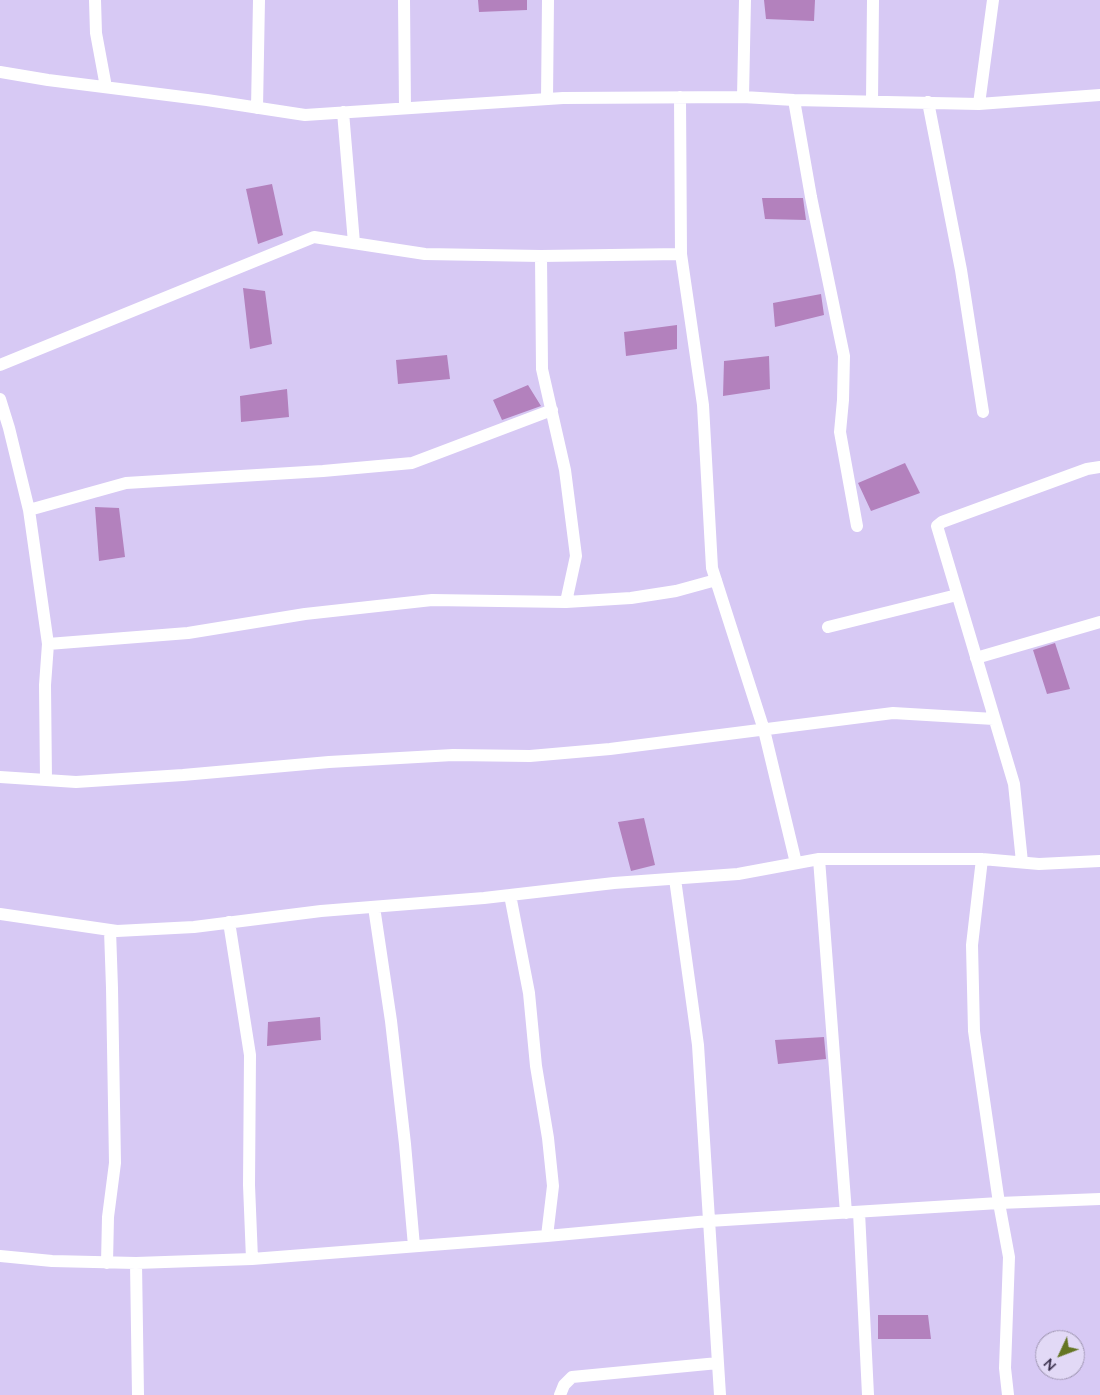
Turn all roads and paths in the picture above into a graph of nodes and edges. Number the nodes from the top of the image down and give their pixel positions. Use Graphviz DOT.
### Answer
graph roads {
  1 [pos="95,0"];
  2 [pos="259,0"];
  3 [pos="404,0"];
  4 [pos="548,0"];
  5 [pos="745,0"];
  6 [pos="872,0"];
  7 [pos="993,0"];
  8 [pos="0,72"];
  9 [pos="106,87"];
  10 [pos="1100,96"];
  11 [pos="743,97"];
  12 [pos="680,98"];
  13 [pos="547,99"];
  14 [pos="794,100"];
  15 [pos="872,101"];
  16 [pos="928,102"];
  17 [pos="979,104"];
  18 [pos="257,108"];
  19 [pos="404,108"];
  20 [pos="343,112"];
  21 [pos="354,243"];
  22 [pos="681,254"];
  23 [pos="541,256"];
  24 [pos="0,364"];
  25 [pos="0,399"];
  26 [pos="552,410"];
  27 [pos="983,412"];
  28 [pos="1100,467"];
  29 [pos="29,510"];
  30 [pos="857,526"];
  31 [pos="716,580"];
  32 [pos="957,595"];
  33 [pos="566,602"];
  34 [pos="1100,622"];
  35 [pos="828,627"];
  36 [pos="48,644"];
  37 [pos="976,658"];
  38 [pos="994,720"];
  39 [pos="764,730"];
  40 [pos="0,777"];
  41 [pos="46,780"];
  42 [pos="819,859"];
  43 [pos="982,859"];
  44 [pos="1100,861"];
  45 [pos="1022,862"];
  46 [pos="796,863"];
  47 [pos="675,879"];
  48 [pos="510,895"];
  49 [pos="374,906"];
  50 [pos="0,914"];
  51 [pos="229,922"];
  52 [pos="110,930"];
  53 [pos="1100,1199"];
  54 [pos="999,1203"];
  55 [pos="859,1212"];
  56 [pos="846,1213"];
  57 [pos="709,1221"];
  58 [pos="547,1236"];
  59 [pos="414,1246"];
  60 [pos="0,1256"];
  61 [pos="252,1259"];
  62 [pos="107,1263"];
  63 [pos="136,1263"];
  64 [pos="718,1363"];
  65 [pos="138,1395"];
  66 [pos="560,1395"];
  67 [pos="720,1395"];
  68 [pos="868,1395"];
  69 [pos="1008,1395"];
  1 -- 9 [label="street"];
  2 -- 18 [label="street"];
  3 -- 19 [label="street"];
  4 -- 13 [label="street"];
  5 -- 11 [label="street"];
  6 -- 15 [label="street"];
  7 -- 17 [label="street"];
  8 -- 9 [label="street"];
  9 -- 18 [label="street"];
  10 -- 17 [label="street"];
  11 -- 12 [label="street"];
  11 -- 14 [label="street"];
  12 -- 13 [label="street"];
  12 -- 22 [label="street"];
  13 -- 19 [label="street"];
  14 -- 15 [label="street"];
  14 -- 30 [label="street"];
  15 -- 16 [label="street"];
  16 -- 17 [label="street"];
  16 -- 27 [label="street"];
  18 -- 20 [label="street"];
  19 -- 20 [label="street"];
  20 -- 21 [label="street"];
  21 -- 23 [label="street"];
  21 -- 24 [label="street"];
  22 -- 23 [label="street"];
  22 -- 31 [label="street"];
  23 -- 26 [label="street"];
  25 -- 29 [label="street"];
  26 -- 29 [label="street"];
  26 -- 33 [label="street"];
  28 -- 32 [label="street"];
  29 -- 36 [label="street"];
  31 -- 33 [label="street"];
  31 -- 39 [label="street"];
  32 -- 35 [label="street"];
  32 -- 37 [label="street"];
  33 -- 36 [label="street"];
  34 -- 37 [label="street"];
  36 -- 41 [label="street"];
  37 -- 38 [label="street"];
  38 -- 39 [label="street"];
  38 -- 45 [label="street"];
  39 -- 41 [label="street"];
  39 -- 46 [label="street"];
  40 -- 41 [label="street"];
  42 -- 43 [label="street"];
  42 -- 46 [label="street"];
  42 -- 56 [label="street"];
  43 -- 45 [label="street"];
  43 -- 54 [label="street"];
  44 -- 45 [label="street"];
  46 -- 47 [label="street"];
  47 -- 48 [label="street"];
  47 -- 57 [label="street"];
  48 -- 49 [label="street"];
  48 -- 58 [label="street"];
  49 -- 51 [label="street"];
  49 -- 59 [label="street"];
  50 -- 52 [label="street"];
  51 -- 52 [label="street"];
  51 -- 61 [label="street"];
  52 -- 62 [label="street"];
  53 -- 54 [label="street"];
  54 -- 55 [label="street"];
  54 -- 69 [label="street"];
  55 -- 56 [label="street"];
  55 -- 68 [label="street"];
  56 -- 57 [label="street"];
  57 -- 58 [label="street"];
  57 -- 64 [label="street"];
  58 -- 59 [label="street"];
  59 -- 61 [label="street"];
  60 -- 62 [label="street"];
  61 -- 63 [label="street"];
  62 -- 63 [label="street"];
  63 -- 65 [label="street"];
  64 -- 66 [label="street"];
  64 -- 67 [label="street"];
}
